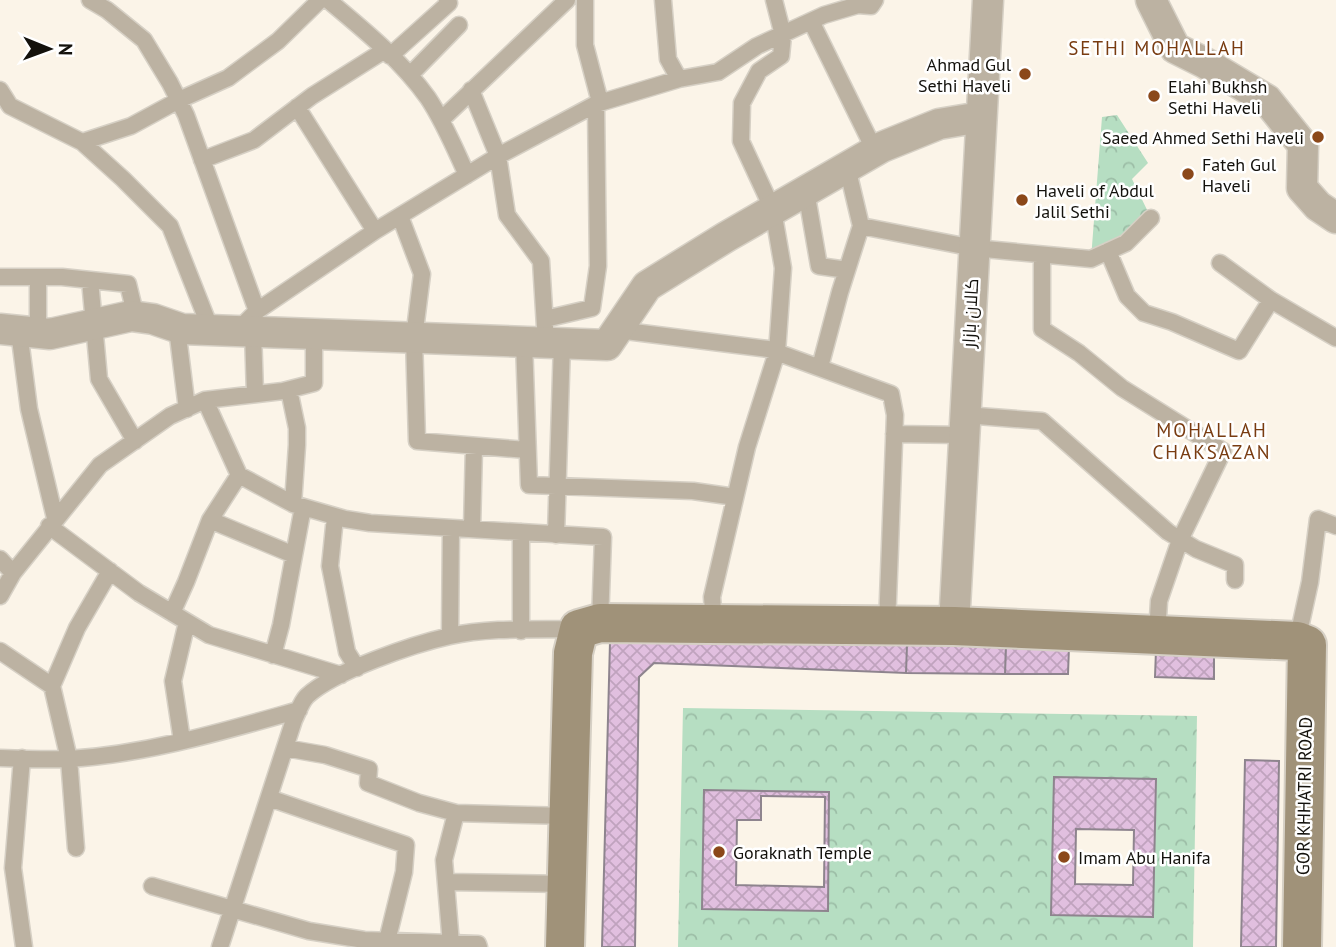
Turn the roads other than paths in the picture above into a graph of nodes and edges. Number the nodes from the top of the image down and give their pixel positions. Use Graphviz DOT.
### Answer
graph roads {
  1 [pos="320,0"];
  2 [pos="447,0"];
  3 [pos="567,0"];
  4 [pos="585,0"];
  5 [pos="663,0"];
  6 [pos="774,0"];
  7 [pos="875,0"];
  8 [pos="988,0"];
  9 [pos="1151,0"];
  10 [pos="94,1"];
  11 [pos="338,3"];
  12 [pos="811,21"];
  13 [pos="459,25"];
  14 [pos="783,35"];
  15 [pos="388,53"];
  16 [pos="410,75"];
  17 [pos="679,79"];
  18 [pos="0,90"];
  19 [pos="471,90"];
  20 [pos="179,100"];
  21 [pos="598,103"];
  22 [pos="297,107"];
  23 [pos="981,117"];
  24 [pos="441,120"];
  25 [pos="82,142"];
  26 [pos="875,151"];
  27 [pos="498,156"];
  28 [pos="202,160"];
  29 [pos="847,167"];
  30 [pos="467,175"];
  31 [pos="806,191"];
  32 [pos="773,210"];
  33 [pos="400,216"];
  34 [pos="1151,218"];
  35 [pos="1336,218"];
  36 [pos="861,226"];
  37 [pos="375,231"];
  38 [pos="974,248"];
  39 [pos="1108,251"];
  40 [pos="1042,255"];
  41 [pos="1220,263"];
  42 [pos="847,270"];
  43 [pos="0,277"];
  44 [pos="38,277"];
  45 [pos="90,281"];
  46 [pos="1271,300"];
  47 [pos="136,317"];
  48 [pos="94,324"];
  49 [pos="239,326"];
  50 [pos="177,328"];
  51 [pos="618,330"];
  52 [pos="19,331"];
  53 [pos="314,334"];
  54 [pos="544,337"];
  55 [pos="414,338"];
  56 [pos="1336,338"];
  57 [pos="777,352"];
  58 [pos="821,367"];
  59 [pos="289,390"];
  60 [pos="256,394"];
  61 [pos="205,400"];
  62 [pos="187,409"];
  63 [pos="965,425"];
  64 [pos="894,434"];
  65 [pos="135,441"];
  66 [pos="474,446"];
  67 [pos="527,450"];
  68 [pos="239,475"];
  69 [pos="558,487"];
  70 [pos="735,498"];
  71 [pos="298,506"];
  72 [pos="335,517"];
  73 [pos="210,520"];
  74 [pos="52,522"];
  75 [pos="1336,526"];
  76 [pos="450,528"];
  77 [pos="472,529"];
  78 [pos="521,533"];
  79 [pos="556,535"];
  80 [pos="1180,540"];
  81 [pos="294,555"];
  82 [pos="0,559"];
  83 [pos="110,571"];
  84 [pos="13,573"];
  85 [pos="1236,580"];
  86 [pos="0,596"];
  87 [pos="172,612"];
  88 [pos="187,622"];
  89 [pos="714,624"];
  90 [pos="887,625"];
  91 [pos="590,626"];
  92 [pos="954,626"];
  93 [pos="520,631"];
  94 [pos="1157,635"];
  95 [pos="450,636"];
  96 [pos="1302,643"];
  97 [pos="0,652"];
  98 [pos="274,654"];
  99 [pos="357,667"];
  100 [pos="341,675"];
  101 [pos="52,686"];
  102 [pos="299,710"];
  103 [pos="182,741"];
  104 [pos="285,748"];
  105 [pos="0,758"];
  106 [pos="22,758"];
  107 [pos="69,759"];
  108 [pos="269,798"];
  109 [pos="456,813"];
  110 [pos="569,816"];
  111 [pos="76,848"];
  112 [pos="446,882"];
  113 [pos="567,884"];
  114 [pos="152,886"];
  115 [pos="233,908"];
  116 [pos="387,941"];
  117 [pos="451,944"];
  118 [pos="24,947"];
  119 [pos="220,947"];
  120 [pos="479,947"];
  121 [pos="565,947"];
  122 [pos="1302,947"];
  1 -- 20 [label="lane"];
  2 -- 15 [label="lane"];
  3 -- 19 [label="lane"];
  4 -- 21 [label="lane"];
  5 -- 17 [label="lane"];
  6 -- 14 [label="lane"];
  7 -- 12 [label="lane"];
  8 -- 23 [label="street, کالان بازار"];
  9 -- 35 [label="street"];
  10 -- 20 [label="lane"];
  11 -- 15 [label="lane"];
  12 -- 14 [label="lane"];
  12 -- 26 [label="lane"];
  13 -- 16 [label="lane"];
  14 -- 17 [label="lane"];
  14 -- 32 [label="lane"];
  15 -- 16 [label="lane"];
  15 -- 22 [label="lane"];
  16 -- 24 [label="lane"];
  17 -- 21 [label="lane"];
  18 -- 25 [label="lane"];
  19 -- 24 [label="lane"];
  19 -- 27 [label="lane"];
  20 -- 25 [label="lane"];
  20 -- 28 [label="lane"];
  21 -- 27 [label="lane"];
  21 -- 54 [label="lane"];
  22 -- 28 [label="lane"];
  22 -- 37 [label="lane"];
  23 -- 26 [label="street"];
  23 -- 38 [label="street, کالان بازار"];
  24 -- 30 [label="lane"];
  25 -- 49 [label="lane"];
  26 -- 29 [label="street"];
  27 -- 30 [label="lane"];
  27 -- 54 [label="lane"];
  28 -- 49 [label="lane"];
  29 -- 31 [label="street"];
  29 -- 36 [label="lane"];
  30 -- 33 [label="lane"];
  31 -- 32 [label="street"];
  31 -- 42 [label="lane"];
  32 -- 51 [label="street"];
  32 -- 57 [label="lane"];
  33 -- 37 [label="lane"];
  33 -- 55 [label="lane"];
  34 -- 39 [label="lane"];
  36 -- 38 [label="lane"];
  36 -- 42 [label="lane"];
  37 -- 49 [label="lane"];
  38 -- 40 [label="lane"];
  38 -- 63 [label="street, کالان بازار"];
  39 -- 40 [label="lane"];
  39 -- 46 [label="lane"];
  40 -- 80 [label="lane"];
  41 -- 46 [label="lane"];
  42 -- 58 [label="lane"];
  43 -- 44 [label="lane"];
  44 -- 45 [label="lane"];
  44 -- 52 [label="lane"];
  45 -- 47 [label="lane"];
  45 -- 48 [label="lane"];
  46 -- 56 [label="lane"];
  47 -- 48 [label="street"];
  47 -- 50 [label="street"];
  48 -- 52 [label="street"];
  48 -- 65 [label="lane"];
  49 -- 50 [label="street"];
  49 -- 53 [label="street"];
  49 -- 60 [label="lane"];
  50 -- 62 [label="lane"];
  51 -- 54 [label="street"];
  51 -- 57 [label="lane"];
  52 -- 74 [label="lane"];
  53 -- 55 [label="street"];
  53 -- 59 [label="lane"];
  54 -- 55 [label="street"];
  54 -- 67 [label="lane"];
  54 -- 69 [label="lane"];
  55 -- 66 [label="lane"];
  57 -- 58 [label="lane"];
  57 -- 70 [label="lane"];
  58 -- 64 [label="lane"];
  59 -- 60 [label="lane"];
  59 -- 71 [label="lane"];
  60 -- 61 [label="lane"];
  61 -- 62 [label="lane"];
  61 -- 68 [label="lane"];
  62 -- 65 [label="lane"];
  63 -- 64 [label="lane"];
  63 -- 80 [label="lane"];
  63 -- 92 [label="street, کالان بازار"];
  64 -- 90 [label="lane"];
  65 -- 74 [label="lane"];
  66 -- 67 [label="lane"];
  66 -- 77 [label="lane"];
  67 -- 69 [label="lane"];
  68 -- 71 [label="lane"];
  68 -- 73 [label="lane"];
  69 -- 70 [label="lane"];
  69 -- 79 [label="lane"];
  70 -- 89 [label="lane"];
  71 -- 72 [label="lane"];
  71 -- 81 [label="lane"];
  72 -- 76 [label="lane"];
  72 -- 99 [label="lane"];
  73 -- 81 [label="lane"];
  73 -- 87 [label="lane"];
  74 -- 83 [label="lane"];
  74 -- 84 [label="lane"];
  75 -- 96 [label="lane"];
  76 -- 77 [label="lane"];
  76 -- 95 [label="lane"];
  77 -- 78 [label="lane"];
  78 -- 79 [label="lane"];
  78 -- 93 [label="lane"];
  79 -- 91 [label="lane"];
  80 -- 85 [label="lane"];
  80 -- 94 [label="lane"];
  81 -- 98 [label="lane"];
  82 -- 84 [label="lane"];
  83 -- 87 [label="lane"];
  83 -- 101 [label="lane"];
  84 -- 86 [label="lane"];
  87 -- 88 [label="lane"];
  88 -- 98 [label="lane"];
  88 -- 103 [label="lane"];
  89 -- 90 [label="street"];
  89 -- 91 [label="street"];
  90 -- 92 [label="street"];
  91 -- 93 [label="lane"];
  91 -- 110 [label="street"];
  92 -- 94 [label="street"];
  93 -- 95 [label="lane"];
  94 -- 96 [label="street"];
  95 -- 99 [label="lane"];
  96 -- 122 [label="street, GOR KHHATRI ROAD"];
  97 -- 101 [label="lane"];
  98 -- 100 [label="lane"];
  99 -- 100 [label="lane"];
  100 -- 102 [label="lane"];
  101 -- 107 [label="lane"];
  102 -- 103 [label="lane"];
  102 -- 104 [label="lane"];
  103 -- 107 [label="lane"];
  104 -- 108 [label="lane"];
  104 -- 109 [label="lane"];
  105 -- 106 [label="lane"];
  106 -- 107 [label="lane"];
  106 -- 118 [label="lane"];
  107 -- 111 [label="lane"];
  108 -- 115 [label="lane"];
  108 -- 116 [label="lane"];
  109 -- 110 [label="lane"];
  109 -- 112 [label="lane"];
  110 -- 113 [label="street"];
  112 -- 113 [label="lane"];
  112 -- 117 [label="lane"];
  113 -- 121 [label="street"];
  114 -- 115 [label="lane"];
  115 -- 116 [label="lane"];
  115 -- 119 [label="lane"];
  116 -- 117 [label="lane"];
  117 -- 120 [label="lane"];
}
